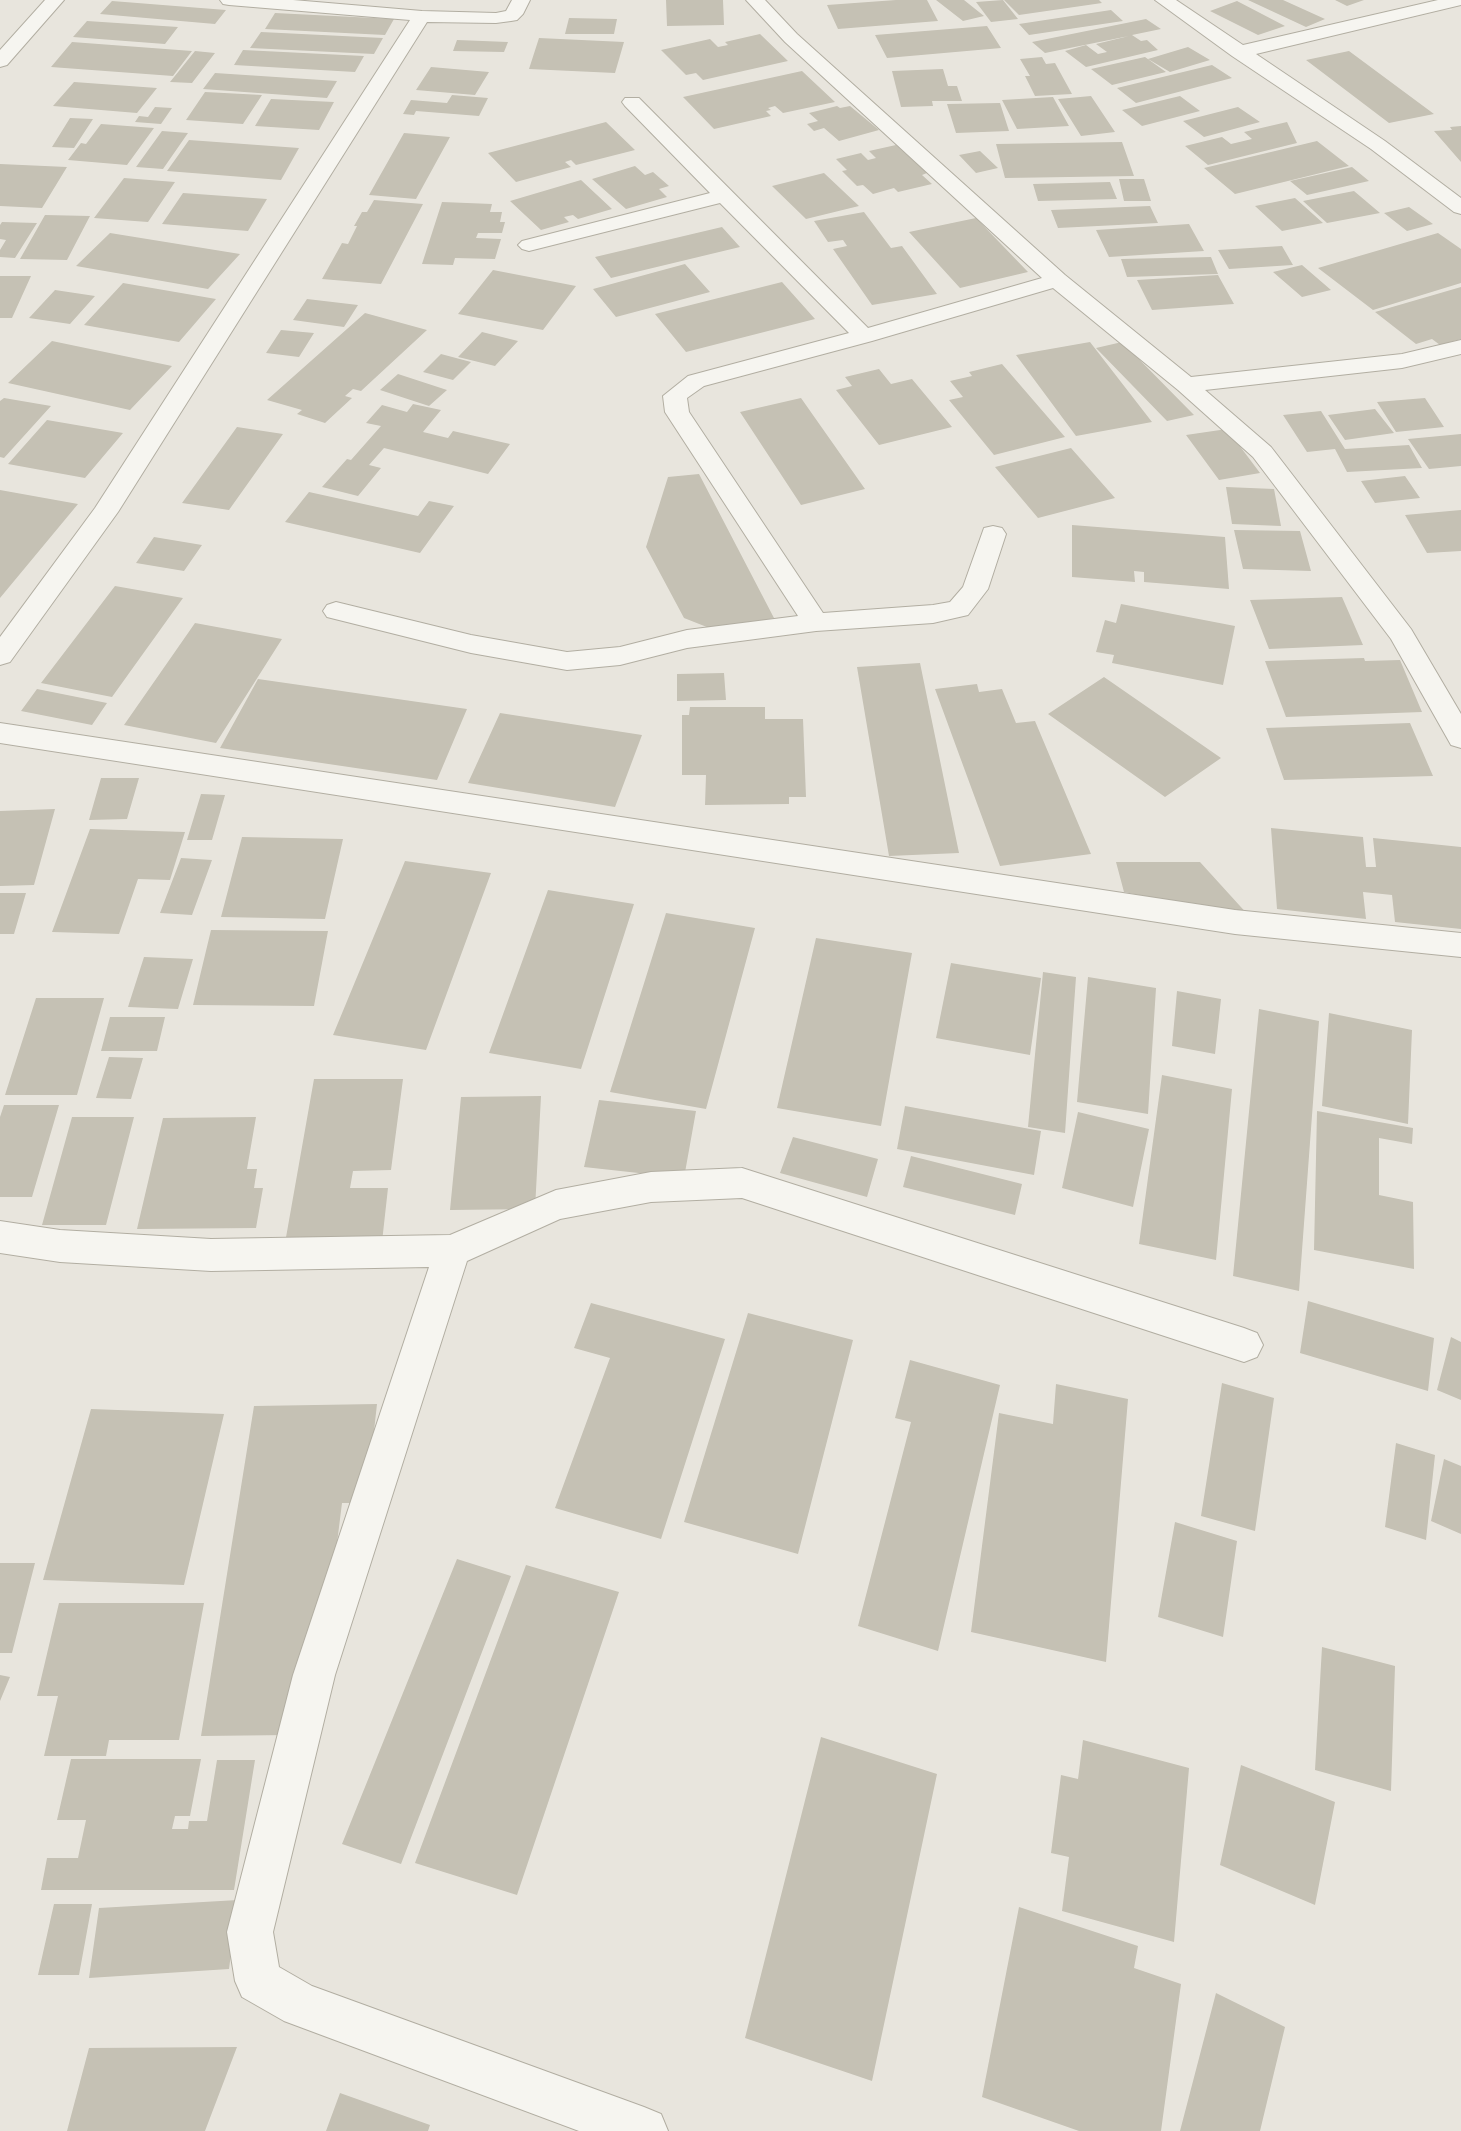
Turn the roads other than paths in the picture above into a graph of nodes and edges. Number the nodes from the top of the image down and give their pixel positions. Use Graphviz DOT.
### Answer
graph roads {
  1 [pos="55,0"];
  2 [pos="229,0"];
  3 [pos="521,0"];
  4 [pos="755,0"];
  5 [pos="1164,0"];
  6 [pos="1461,0"];
  7 [pos="422,16"];
  8 [pos="1239,52"];
  9 [pos="0,61"];
  10 [pos="632,102"];
  11 [pos="726,195"];
  12 [pos="1461,208"];
  13 [pos="530,245"];
  14 [pos="1056,280"];
  15 [pos="864,336"];
  16 [pos="1461,347"];
  17 [pos="1186,385"];
  18 [pos="993,534"];
  19 [pos="336,611"];
  20 [pos="816,622"];
  21 [pos="0,656"];
  22 [pos="0,733"];
  23 [pos="1461,738"];
  24 [pos="1461,945"];
  25 [pos="0,1237"];
  26 [pos="452,1251"];
  27 [pos="1244,1345"];
  28 [pos="644,2131"];
  1 -- 9 [label="street"];
  2 -- 7 [label="street"];
  3 -- 7 [label="street"];
  4 -- 14 [label="street"];
  5 -- 8 [label="street"];
  6 -- 8 [label="street"];
  7 -- 21 [label="street"];
  8 -- 12 [label="street"];
  10 -- 11 [label="street"];
  11 -- 13 [label="street"];
  11 -- 15 [label="street"];
  14 -- 15 [label="street"];
  14 -- 17 [label="street"];
  15 -- 20 [label="street"];
  16 -- 17 [label="street"];
  17 -- 23 [label="street"];
  18 -- 20 [label="street"];
  19 -- 20 [label="street"];
  22 -- 24 [label="street"];
  25 -- 26 [label="street"];
  26 -- 27 [label="street"];
  26 -- 28 [label="street"];
}
